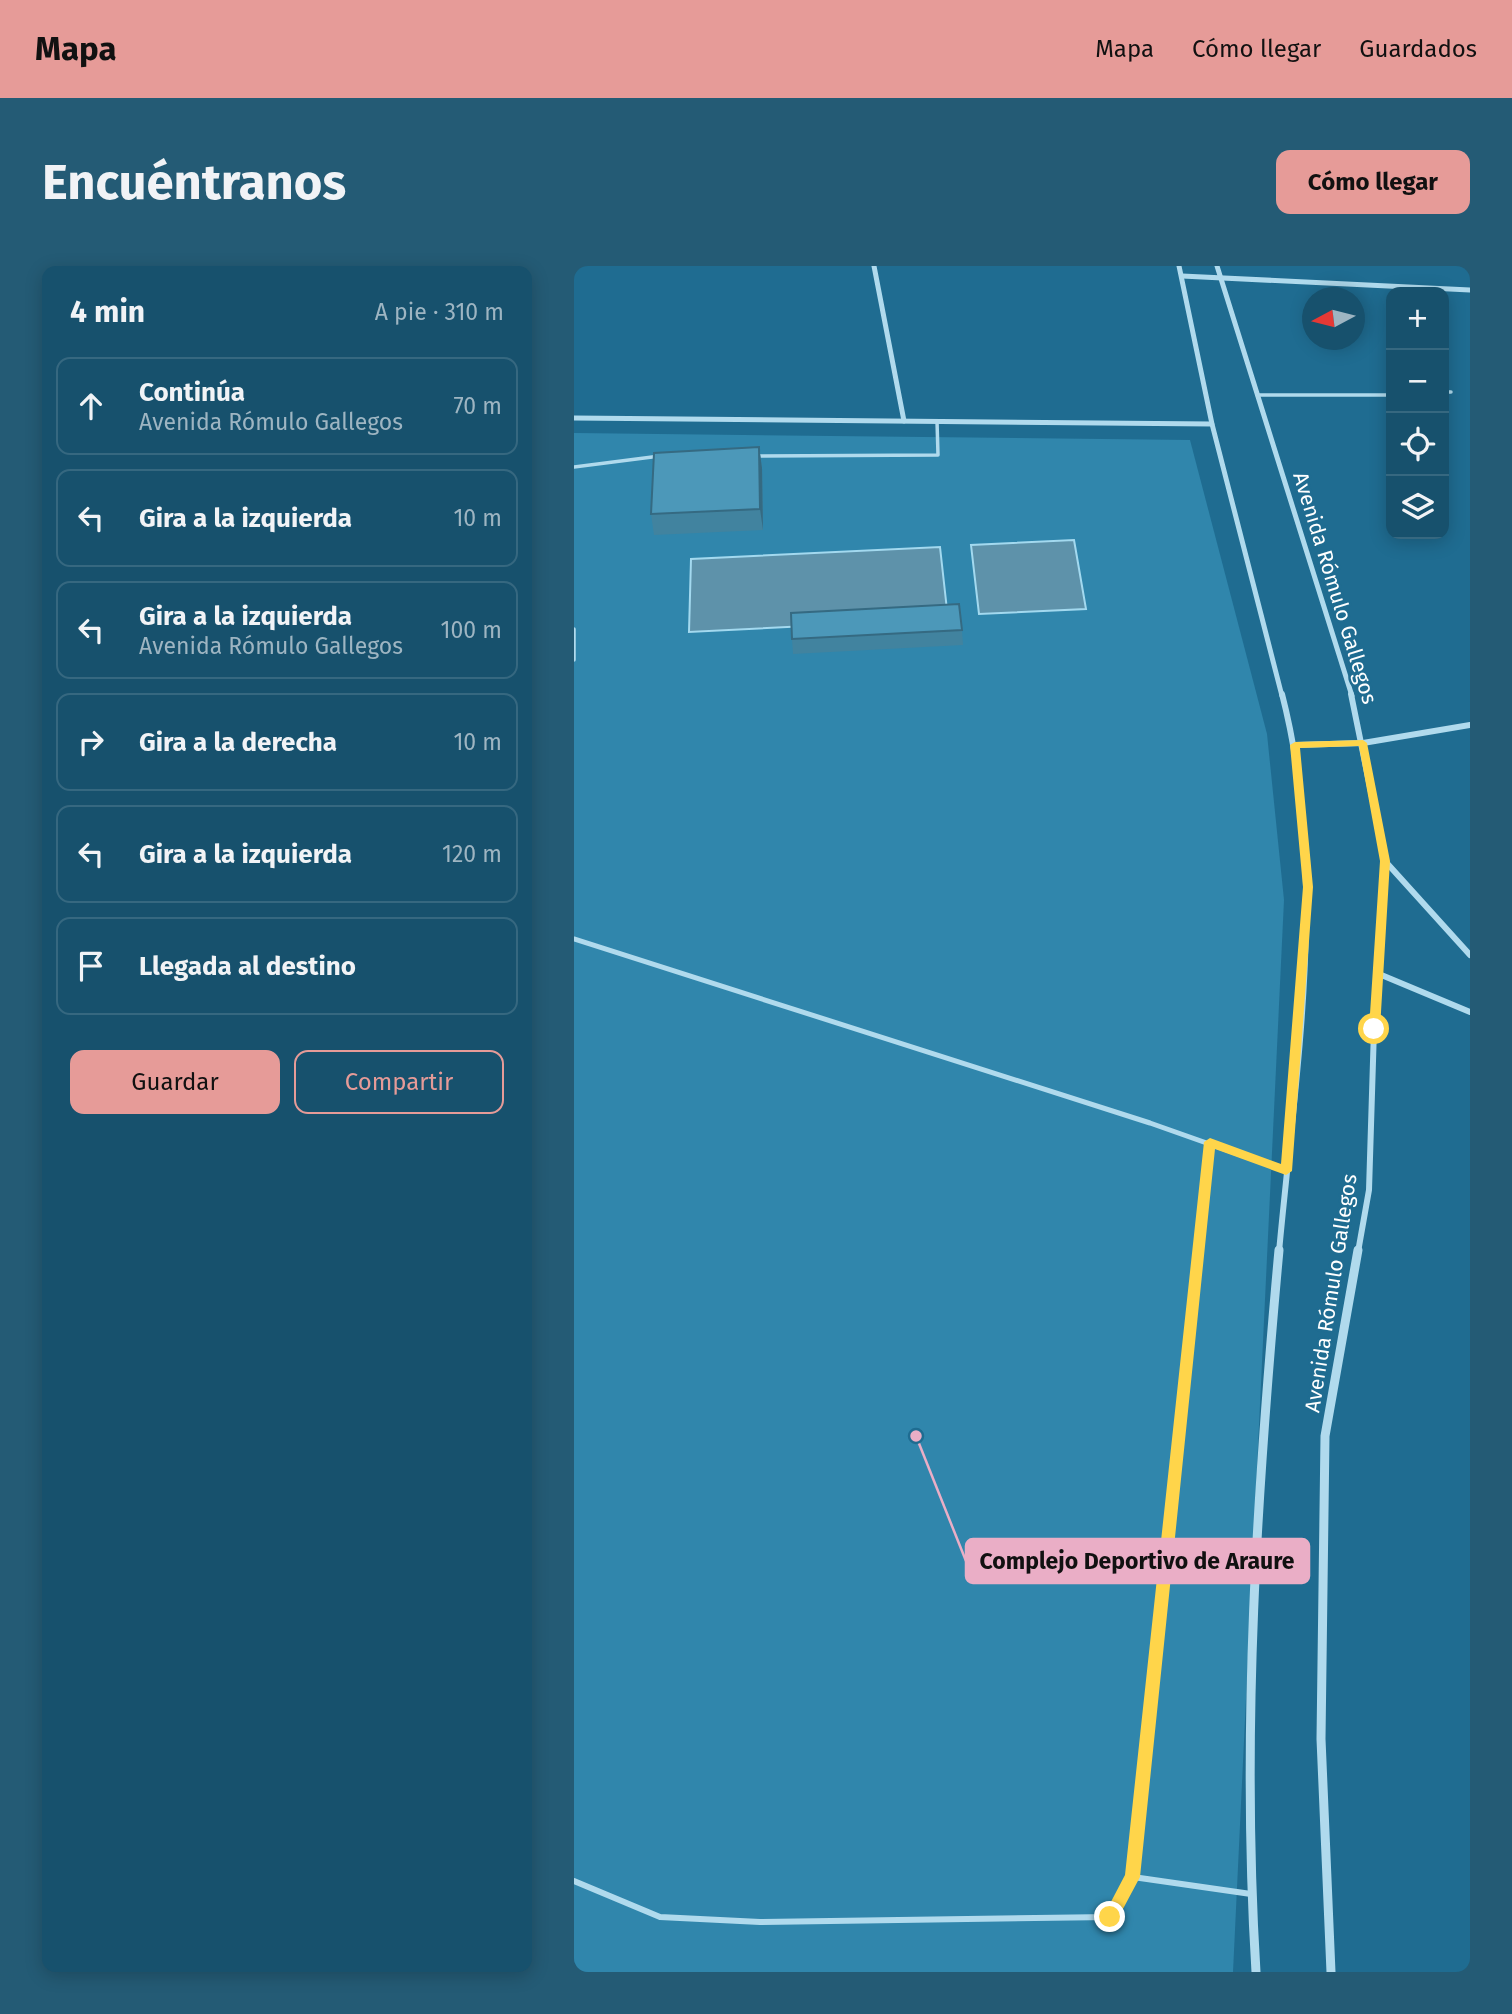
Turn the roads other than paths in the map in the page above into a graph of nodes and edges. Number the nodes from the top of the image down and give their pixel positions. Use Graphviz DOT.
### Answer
graph roads {
  1 [pos="874,266"];
  2 [pos="1178,266"];
  3 [pos="1217,266"];
  4 [pos="1182,275"];
  5 [pos="1220,277"];
  6 [pos="1470,290"];
  7 [pos="1386,395"];
  8 [pos="1257,396"];
  9 [pos="574,418"];
  10 [pos="904,421"];
  11 [pos="937,421"];
  12 [pos="1212,424"];
  13 [pos="667,456"];
  14 [pos="748,456"];
  15 [pos="574,467"];
  16 [pos="574,629"];
  17 [pos="574,660"];
  18 [pos="1470,725"];
  19 [pos="1363,743"];
  20 [pos="1295,745"];
  21 [pos="1385,861"];
  22 [pos="574,939"];
  23 [pos="1470,955"];
  24 [pos="1379,974"];
  25 [pos="1470,1012"];
  26 [pos="1210,1142"];
  27 [pos="1286,1171"];
  28 [pos="1133,1877"];
  29 [pos="574,1881"];
  30 [pos="1251,1894"];
  31 [pos="1255,1972"];
  32 [pos="1331,1972"];
  1 -- 10 [label="street"];
  2 -- 4 [label="street"];
  3 -- 5 [label="street, Avenida Rómulo Gallegos"];
  4 -- 5 [label="street"];
  4 -- 12 [label="street"];
  5 -- 6 [label="street"];
  5 -- 8 [label="street, Avenida Rómulo Gallegos"];
  7 -- 8 [label="lane"];
  8 -- 19 [label="street, Avenida Rómulo Gallegos"];
  9 -- 10 [label="street"];
  10 -- 11 [label="street"];
  11 -- 12 [label="street"];
  11 -- 14 [label="lane"];
  12 -- 20 [label="street"];
  13 -- 15 [label="lane"];
  16 -- 17 [label="lane"];
  18 -- 19 [label="street"];
  19 -- 20 [label="street"];
  19 -- 21 [label="street, Avenida Rómulo Gallegos"];
  20 -- 27 [label="street"];
  21 -- 23 [label="street"];
  21 -- 24 [label="street, Avenida Rómulo Gallegos"];
  22 -- 26 [label="lane"];
  24 -- 25 [label="street"];
  24 -- 32 [label="street, Avenida Rómulo Gallegos"];
  26 -- 27 [label="lane"];
  26 -- 28 [label="lane"];
  27 -- 30 [label="street"];
  28 -- 29 [label="lane"];
  28 -- 30 [label="lane"];
  30 -- 31 [label="street"];
}
